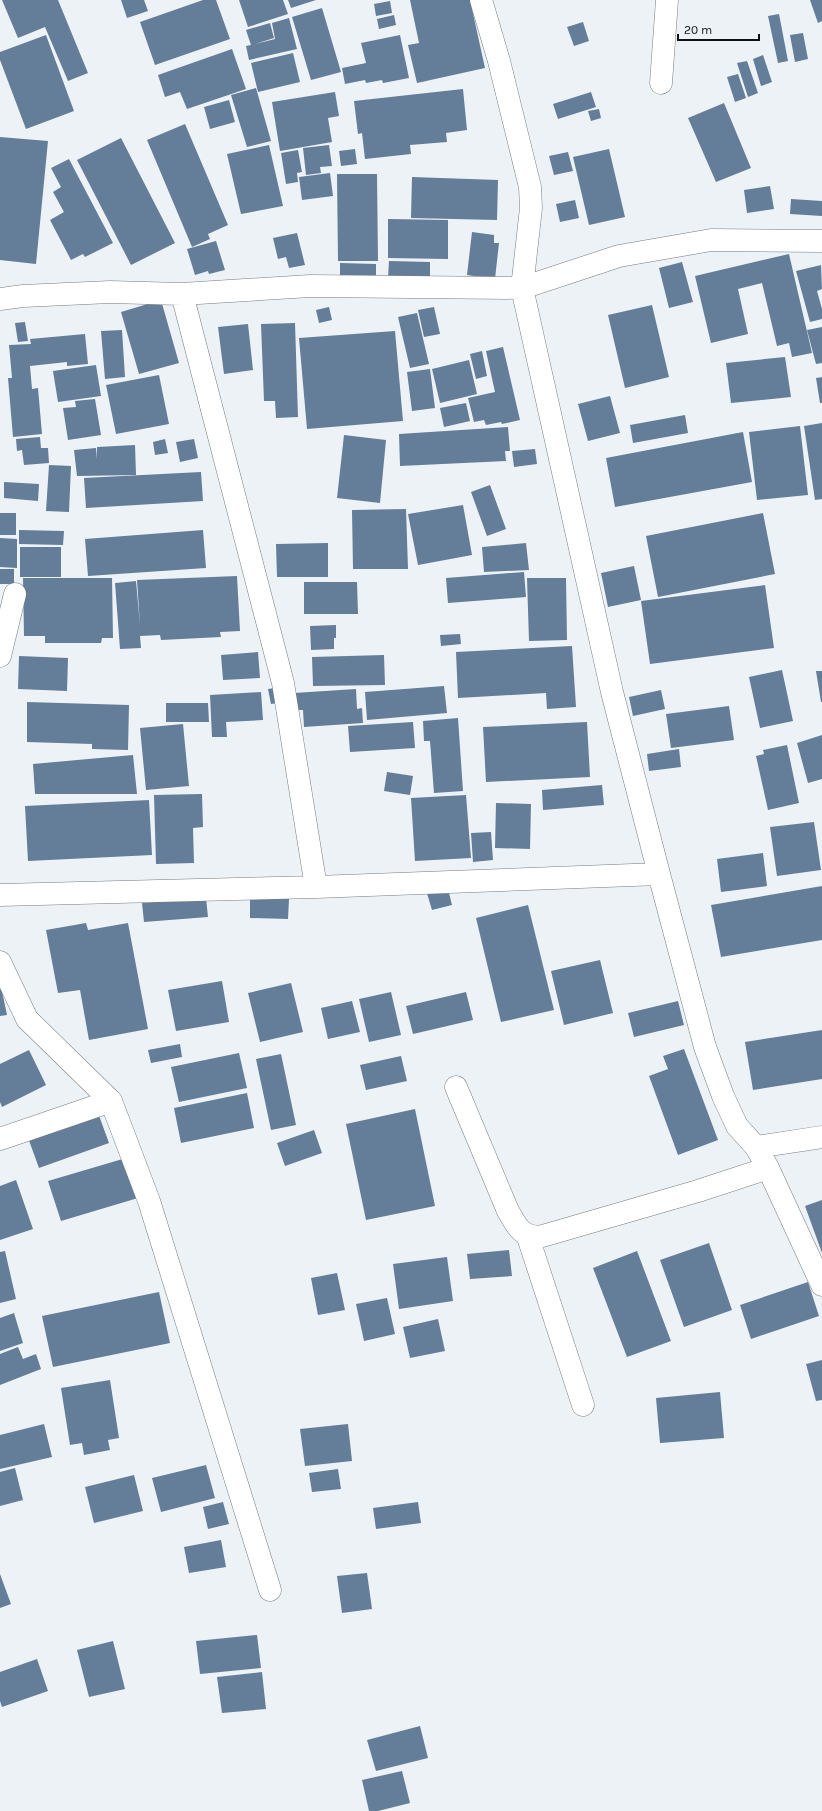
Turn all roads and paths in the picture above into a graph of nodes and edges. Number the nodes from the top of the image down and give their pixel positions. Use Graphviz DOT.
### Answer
graph roads {
  1 [pos="481,0"];
  2 [pos="667,0"];
  3 [pos="662,83"];
  4 [pos="822,241"];
  5 [pos="522,288"];
  6 [pos="182,294"];
  7 [pos="0,300"];
  8 [pos="15,594"];
  9 [pos="0,656"];
  10 [pos="659,874"];
  11 [pos="316,887"];
  12 [pos="0,895"];
  13 [pos="0,962"];
  14 [pos="456,1087"];
  15 [pos="111,1101"];
  16 [pos="822,1137"];
  17 [pos="0,1139"];
  18 [pos="756,1147"];
  19 [pos="768,1168"];
  20 [pos="528,1236"];
  21 [pos="822,1285"];
  22 [pos="583,1405"];
  23 [pos="270,1590"];
  1 -- 5 [label="street"];
  2 -- 3 [label="street"];
  4 -- 5 [label="street"];
  5 -- 6 [label="street"];
  5 -- 10 [label="street"];
  6 -- 7 [label="street"];
  6 -- 11 [label="street"];
  8 -- 9 [label="street"];
  10 -- 11 [label="street"];
  10 -- 18 [label="street"];
  11 -- 12 [label="street"];
  13 -- 15 [label="street"];
  14 -- 20 [label="street"];
  15 -- 17 [label="street"];
  15 -- 23 [label="street"];
  16 -- 18 [label="street"];
  18 -- 19 [label="street"];
  19 -- 20 [label="street"];
  19 -- 21 [label="street"];
  20 -- 22 [label="street"];
}
